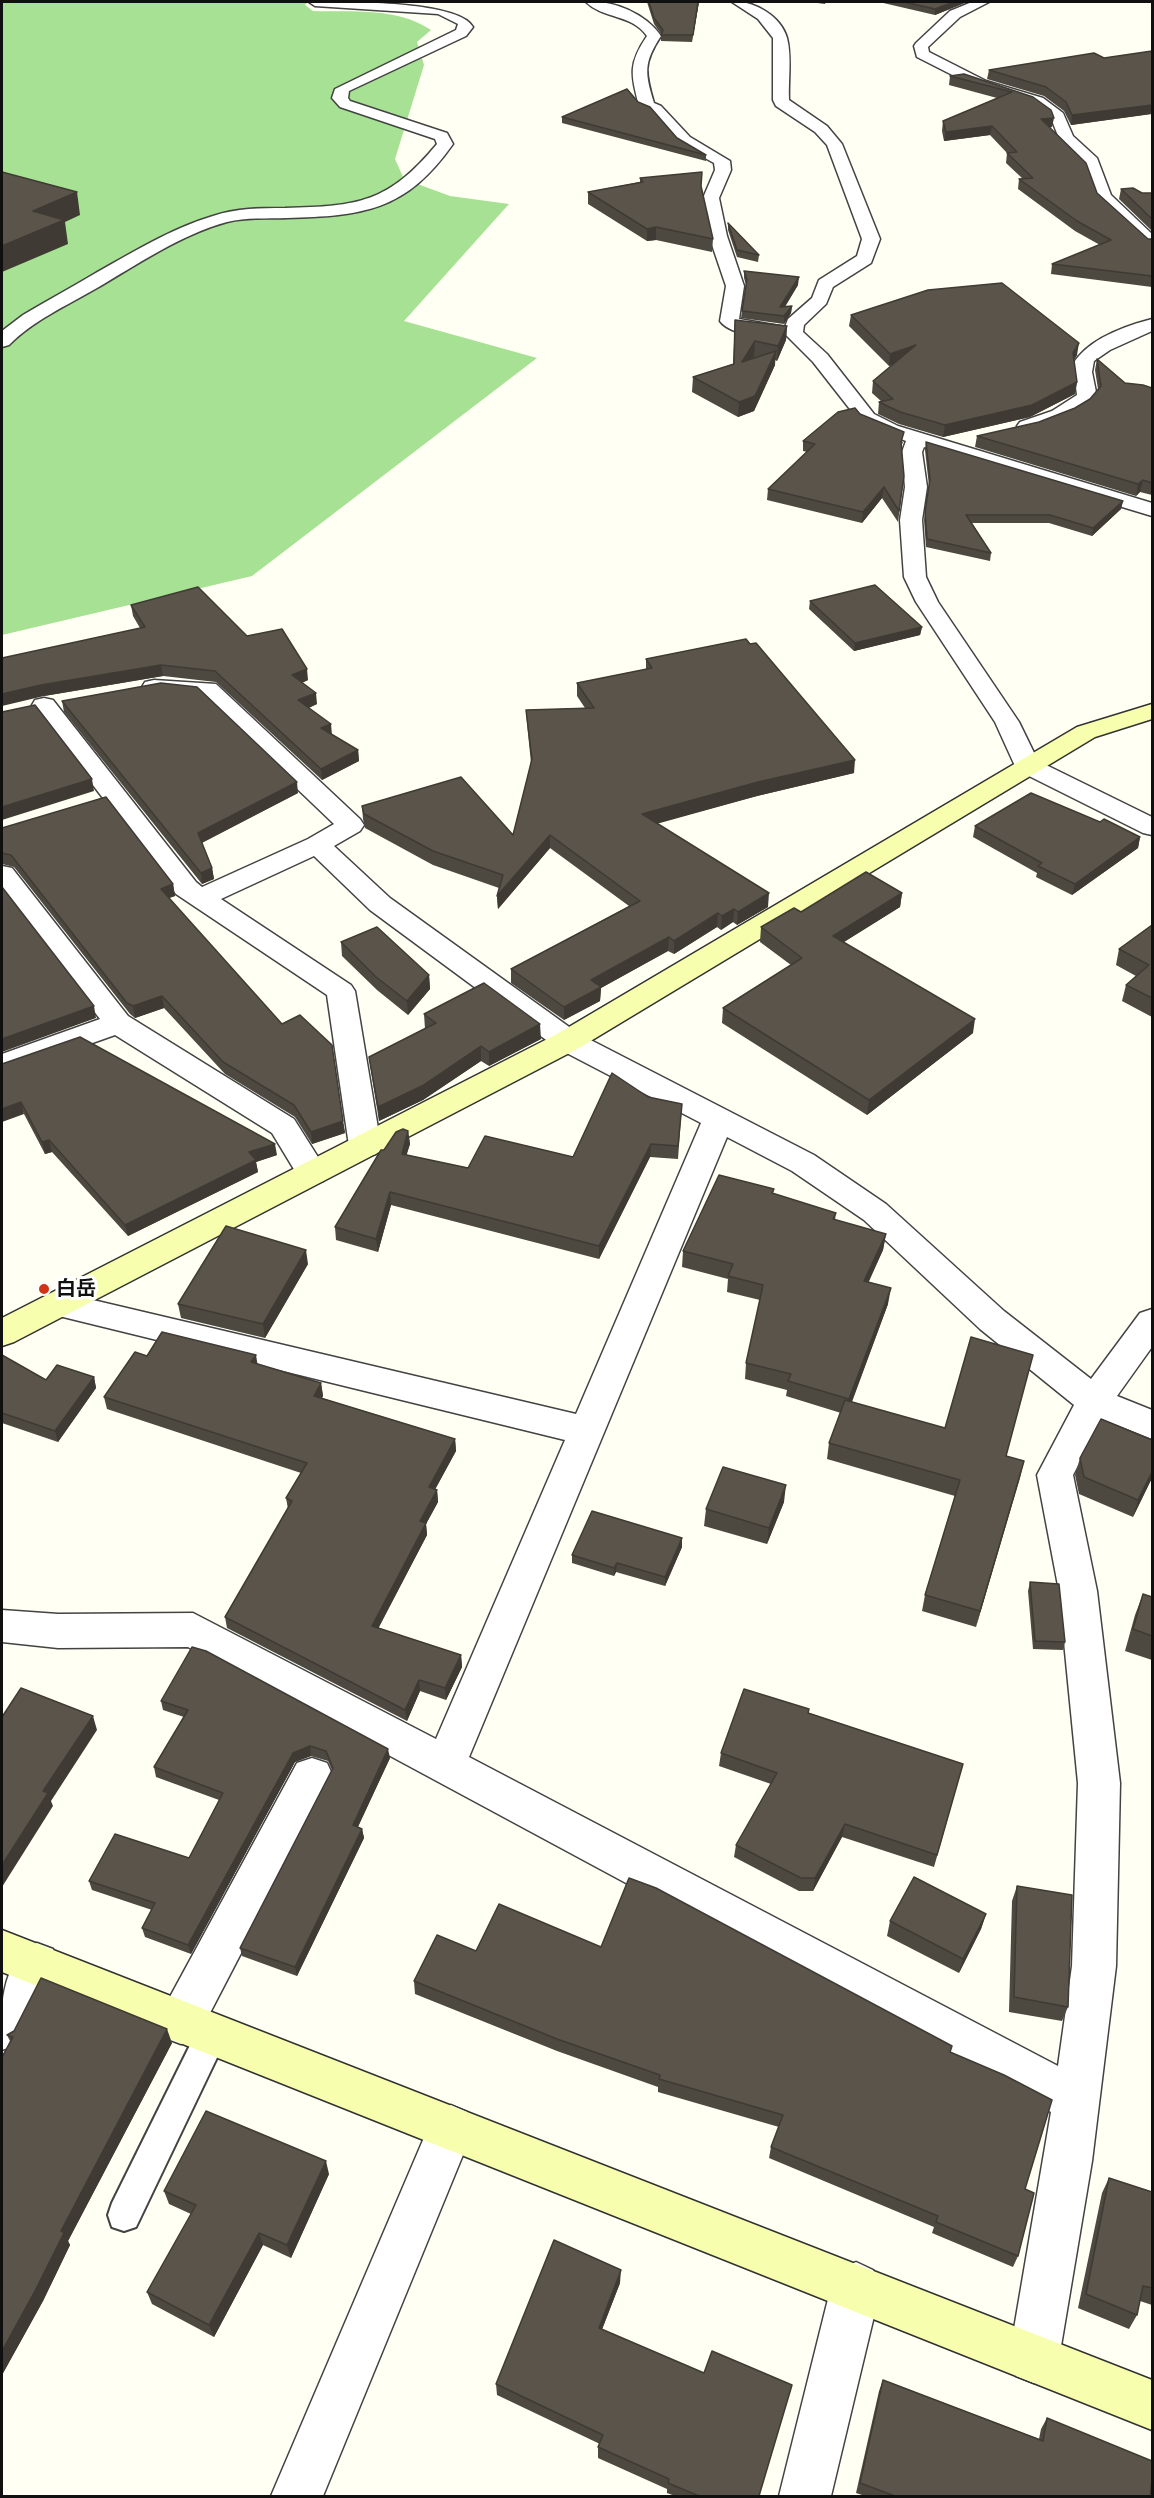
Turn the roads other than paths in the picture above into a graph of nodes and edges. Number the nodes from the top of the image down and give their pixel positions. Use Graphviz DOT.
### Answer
graph roads {
  1 [pos="315,2"];
  2 [pos="593,2"];
  3 [pos="739,2"];
  4 [pos="982,2"];
  5 [pos="1152,243"];
  6 [pos="1152,325"];
  7 [pos="794,333"];
  8 [pos="2,341"];
  9 [pos="1007,430"];
  10 [pos="918,438"];
  11 [pos="975,438"];
  12 [pos="943,446"];
  13 [pos="1152,510"];
  14 [pos="130,691"];
  15 [pos="44,705"];
  16 [pos="1152,711"];
  17 [pos="1028,766"];
  18 [pos="1152,827"];
  19 [pos="317,845"];
  20 [pos="2,874"];
  21 [pos="200,898"];
  22 [pos="118,1023"];
  23 [pos="568,1041"];
  24 [pos="2,1065"];
  25 [pos="718,1121"];
  26 [pos="365,1146"];
  27 [pos="312,1173"];
  28 [pos="59,1304"];
  29 [pos="1152,1322"];
  30 [pos="2,1334"];
  31 [pos="1094,1401"];
  32 [pos="1152,1425"];
  33 [pos="587,1431"];
  34 [pos="2,1626"];
  35 [pos="446,1766"];
  36 [pos="312,1776"];
  37 [pos="19,1958"];
  38 [pos="2,2028"];
  39 [pos="197,2028"];
  40 [pos="1075,2100"];
  41 [pos="451,2128"];
  42 [pos="124,2215"];
  43 [pos="856,2287"];
  44 [pos="1034,2358"];
  45 [pos="1152,2405"];
  46 [pos="297,2496"];
  47 [pos="805,2496"];
  1 -- 8 [label="street"];
  2 -- 7 [label="street"];
  3 -- 7 [label="street"];
  4 -- 5 [label="street"];
  6 -- 9 [label="street"];
  7 -- 10 [label="street"];
  10 -- 12 [label="street"];
  10 -- 17 [label="street"];
  11 -- 12 [label="street"];
  12 -- 13 [label="street"];
  14 -- 19 [label="street"];
  15 -- 21 [label="street"];
  16 -- 17 [label="street"];
  17 -- 18 [label="street"];
  17 -- 23 [label="street"];
  19 -- 21 [label="street"];
  19 -- 23 [label="street"];
  20 -- 22 [label="street"];
  21 -- 26 [label="street"];
  22 -- 24 [label="street"];
  22 -- 27 [label="street"];
  23 -- 25 [label="street"];
  23 -- 26 [label="street"];
  25 -- 31 [label="street"];
  25 -- 33 [label="street"];
  26 -- 27 [label="street"];
  27 -- 28 [label="street"];
  28 -- 30 [label="street"];
  28 -- 33 [label="street"];
  29 -- 31 [label="street"];
  31 -- 32 [label="street"];
  31 -- 40 [label="street"];
  33 -- 35 [label="street"];
  34 -- 35 [label="street"];
  35 -- 40 [label="street"];
  36 -- 39 [label="street"];
  37 -- 38 [label="street"];
  37 -- 39 [label="street"];
  39 -- 41 [label="street"];
  39 -- 42 [label="lane"];
  40 -- 44 [label="street"];
  41 -- 43 [label="street"];
  41 -- 46 [label="street"];
  43 -- 44 [label="street"];
  43 -- 47 [label="street"];
  44 -- 45 [label="street"];
}
